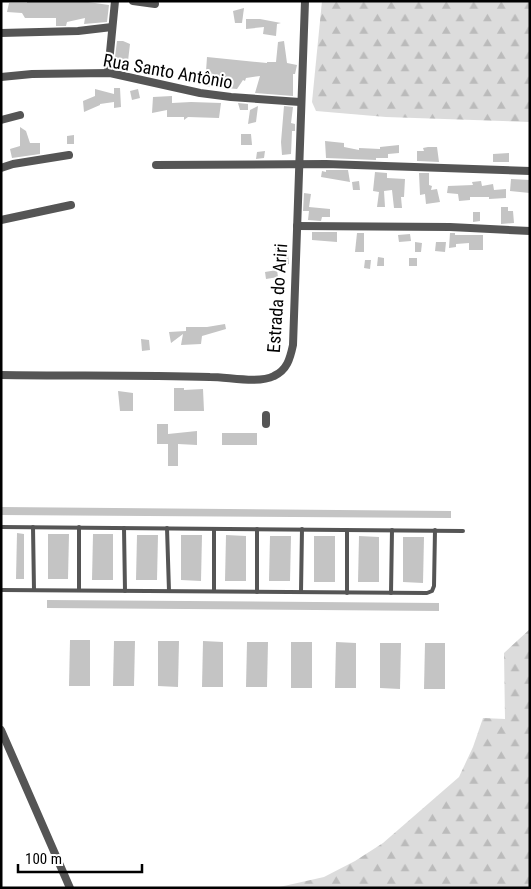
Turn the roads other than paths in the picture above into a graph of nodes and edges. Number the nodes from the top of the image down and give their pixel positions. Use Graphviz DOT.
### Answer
graph roads {
  1 [pos="115,1"];
  2 [pos="133,1"];
  3 [pos="305,1"];
  4 [pos="155,4"];
  5 [pos="112,26"];
  6 [pos="1,33"];
  7 [pos="108,73"];
  8 [pos="1,78"];
  9 [pos="300,102"];
  10 [pos="20,115"];
  11 [pos="1,120"];
  12 [pos="68,155"];
  13 [pos="300,164"];
  14 [pos="156,165"];
  15 [pos="1,168"];
  16 [pos="530,171"];
  17 [pos="71,205"];
  18 [pos="1,220"];
  19 [pos="297,226"];
  20 [pos="530,231"];
  21 [pos="1,375"];
  22 [pos="1,527"];
  23 [pos="33,527"];
  24 [pos="79,527"];
  25 [pos="124,528"];
  26 [pos="167,528"];
  27 [pos="214,528"];
  28 [pos="257,529"];
  29 [pos="302,529"];
  30 [pos="347,530"];
  31 [pos="392,530"];
  32 [pos="435,530"];
  33 [pos="463,531"];
  34 [pos="1,590"];
  35 [pos="34,590"];
  36 [pos="79,590"];
  37 [pos="125,591"];
  38 [pos="169,591"];
  39 [pos="214,591"];
  40 [pos="256,592"];
  41 [pos="301,592"];
  42 [pos="347,592"];
  43 [pos="391,593"];
  44 [pos="1,730"];
  45 [pos="70,888"];
  1 -- 5 [label="street"];
  2 -- 4 [label="street"];
  3 -- 9 [label="street, Estrada do Ariri"];
  5 -- 6 [label="street"];
  5 -- 7 [label="street"];
  7 -- 8 [label="street, Rua Santo Antônio"];
  7 -- 9 [label="street, Rua Santo Antônio"];
  9 -- 13 [label="street, Estrada do Ariri"];
  10 -- 11 [label="street"];
  12 -- 15 [label="street"];
  13 -- 14 [label="street"];
  13 -- 16 [label="street"];
  13 -- 19 [label="street, Estrada do Ariri"];
  17 -- 18 [label="street"];
  19 -- 20 [label="street"];
  19 -- 21 [label="street, Estrada do Ariri"];
  22 -- 23 [label="lane"];
  23 -- 24 [label="lane"];
  23 -- 35 [label="lane"];
  24 -- 25 [label="lane"];
  24 -- 36 [label="lane"];
  25 -- 26 [label="lane"];
  25 -- 37 [label="lane"];
  26 -- 27 [label="lane"];
  26 -- 38 [label="lane"];
  27 -- 28 [label="lane"];
  27 -- 39 [label="lane"];
  28 -- 29 [label="lane"];
  28 -- 40 [label="lane"];
  29 -- 30 [label="lane"];
  29 -- 41 [label="lane"];
  30 -- 31 [label="lane"];
  30 -- 42 [label="lane"];
  31 -- 32 [label="lane"];
  31 -- 43 [label="lane"];
  32 -- 33 [label="lane"];
  32 -- 43 [label="lane"];
  34 -- 35 [label="lane"];
  35 -- 36 [label="lane"];
  36 -- 37 [label="lane"];
  37 -- 38 [label="lane"];
  38 -- 39 [label="lane"];
  39 -- 40 [label="lane"];
  40 -- 41 [label="lane"];
  41 -- 42 [label="lane"];
  42 -- 43 [label="lane"];
  44 -- 45 [label="street"];
}
